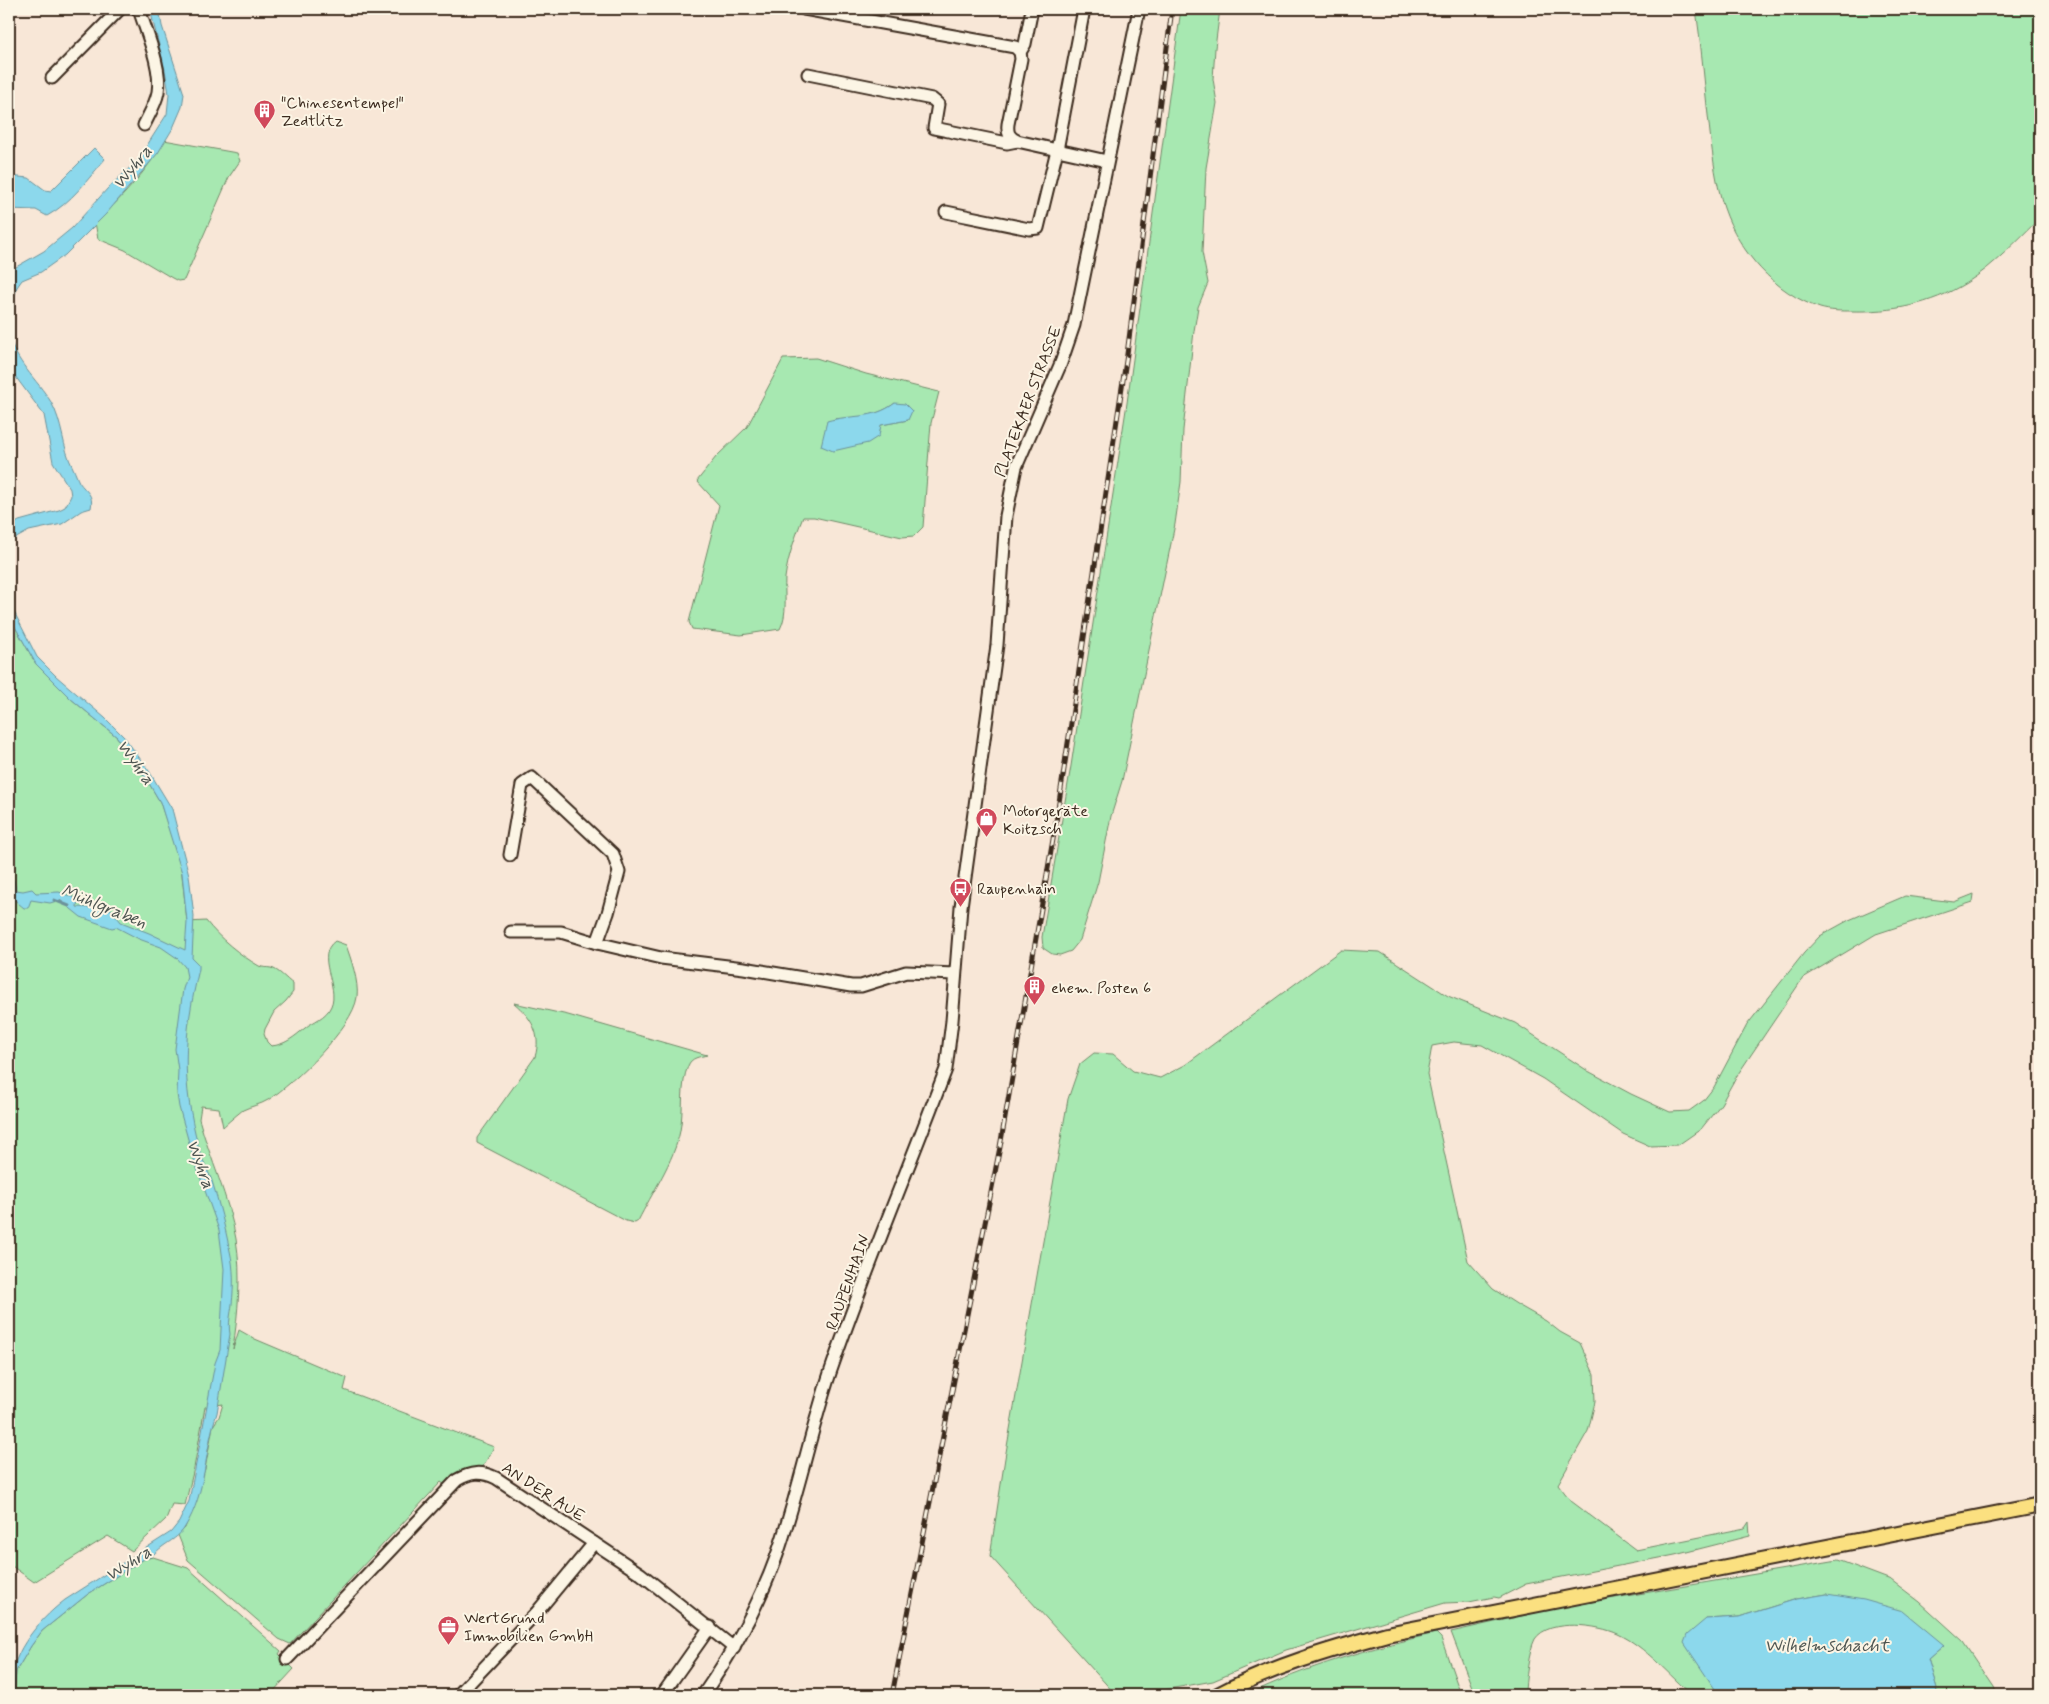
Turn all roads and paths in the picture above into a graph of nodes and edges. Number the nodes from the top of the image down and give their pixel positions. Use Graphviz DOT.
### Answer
graph roads {
  1 [pos="120,9"];
  2 [pos="137,9"];
  3 [pos="804,9"];
  4 [pos="1032,9"];
  5 [pos="1084,9"];
  6 [pos="1139,9"];
  7 [pos="832,11"];
  8 [pos="1020,52"];
  9 [pos="808,74"];
  10 [pos="52,78"];
  11 [pos="144,125"];
  12 [pos="1017,141"];
  13 [pos="1057,150"];
  14 [pos="1108,161"];
  15 [pos="946,212"];
  16 [pos="978,779"];
  17 [pos="510,855"];
  18 [pos="511,932"];
  19 [pos="597,943"];
  20 [pos="955,974"];
  21 [pos="2040,1505"];
  22 [pos="594,1543"];
  23 [pos="710,1627"];
  24 [pos="734,1648"];
  25 [pos="287,1659"];
  26 [pos="458,1695"];
  27 [pos="662,1695"];
  28 [pos="703,1695"];
  29 [pos="1218,1695"];
  1 -- 10 [label="street"];
  2 -- 11 [label="street"];
  3 -- 7 [label="street"];
  4 -- 8 [label="street"];
  5 -- 13 [label="street"];
  6 -- 14 [label="street, PLATEKAER STRASSE"];
  7 -- 8 [label="street"];
  8 -- 12 [label="street"];
  9 -- 12 [label="street"];
  12 -- 13 [label="street"];
  13 -- 14 [label="street"];
  13 -- 15 [label="street"];
  14 -- 16 [label="street, PLATEKAER STRASSE"];
  16 -- 20 [label="street, RAUPENHAIN"];
  17 -- 19 [label="street"];
  18 -- 19 [label="street"];
  19 -- 20 [label="street"];
  20 -- 24 [label="street, RAUPENHAIN"];
  21 -- 29 [label="main road"];
  22 -- 23 [label="street, AN DER AUE"];
  22 -- 25 [label="street, AN DER AUE"];
  22 -- 26 [label="street"];
  23 -- 24 [label="street, AN DER AUE"];
  23 -- 27 [label="street"];
  24 -- 28 [label="street, RAUPENHAIN"];
}
